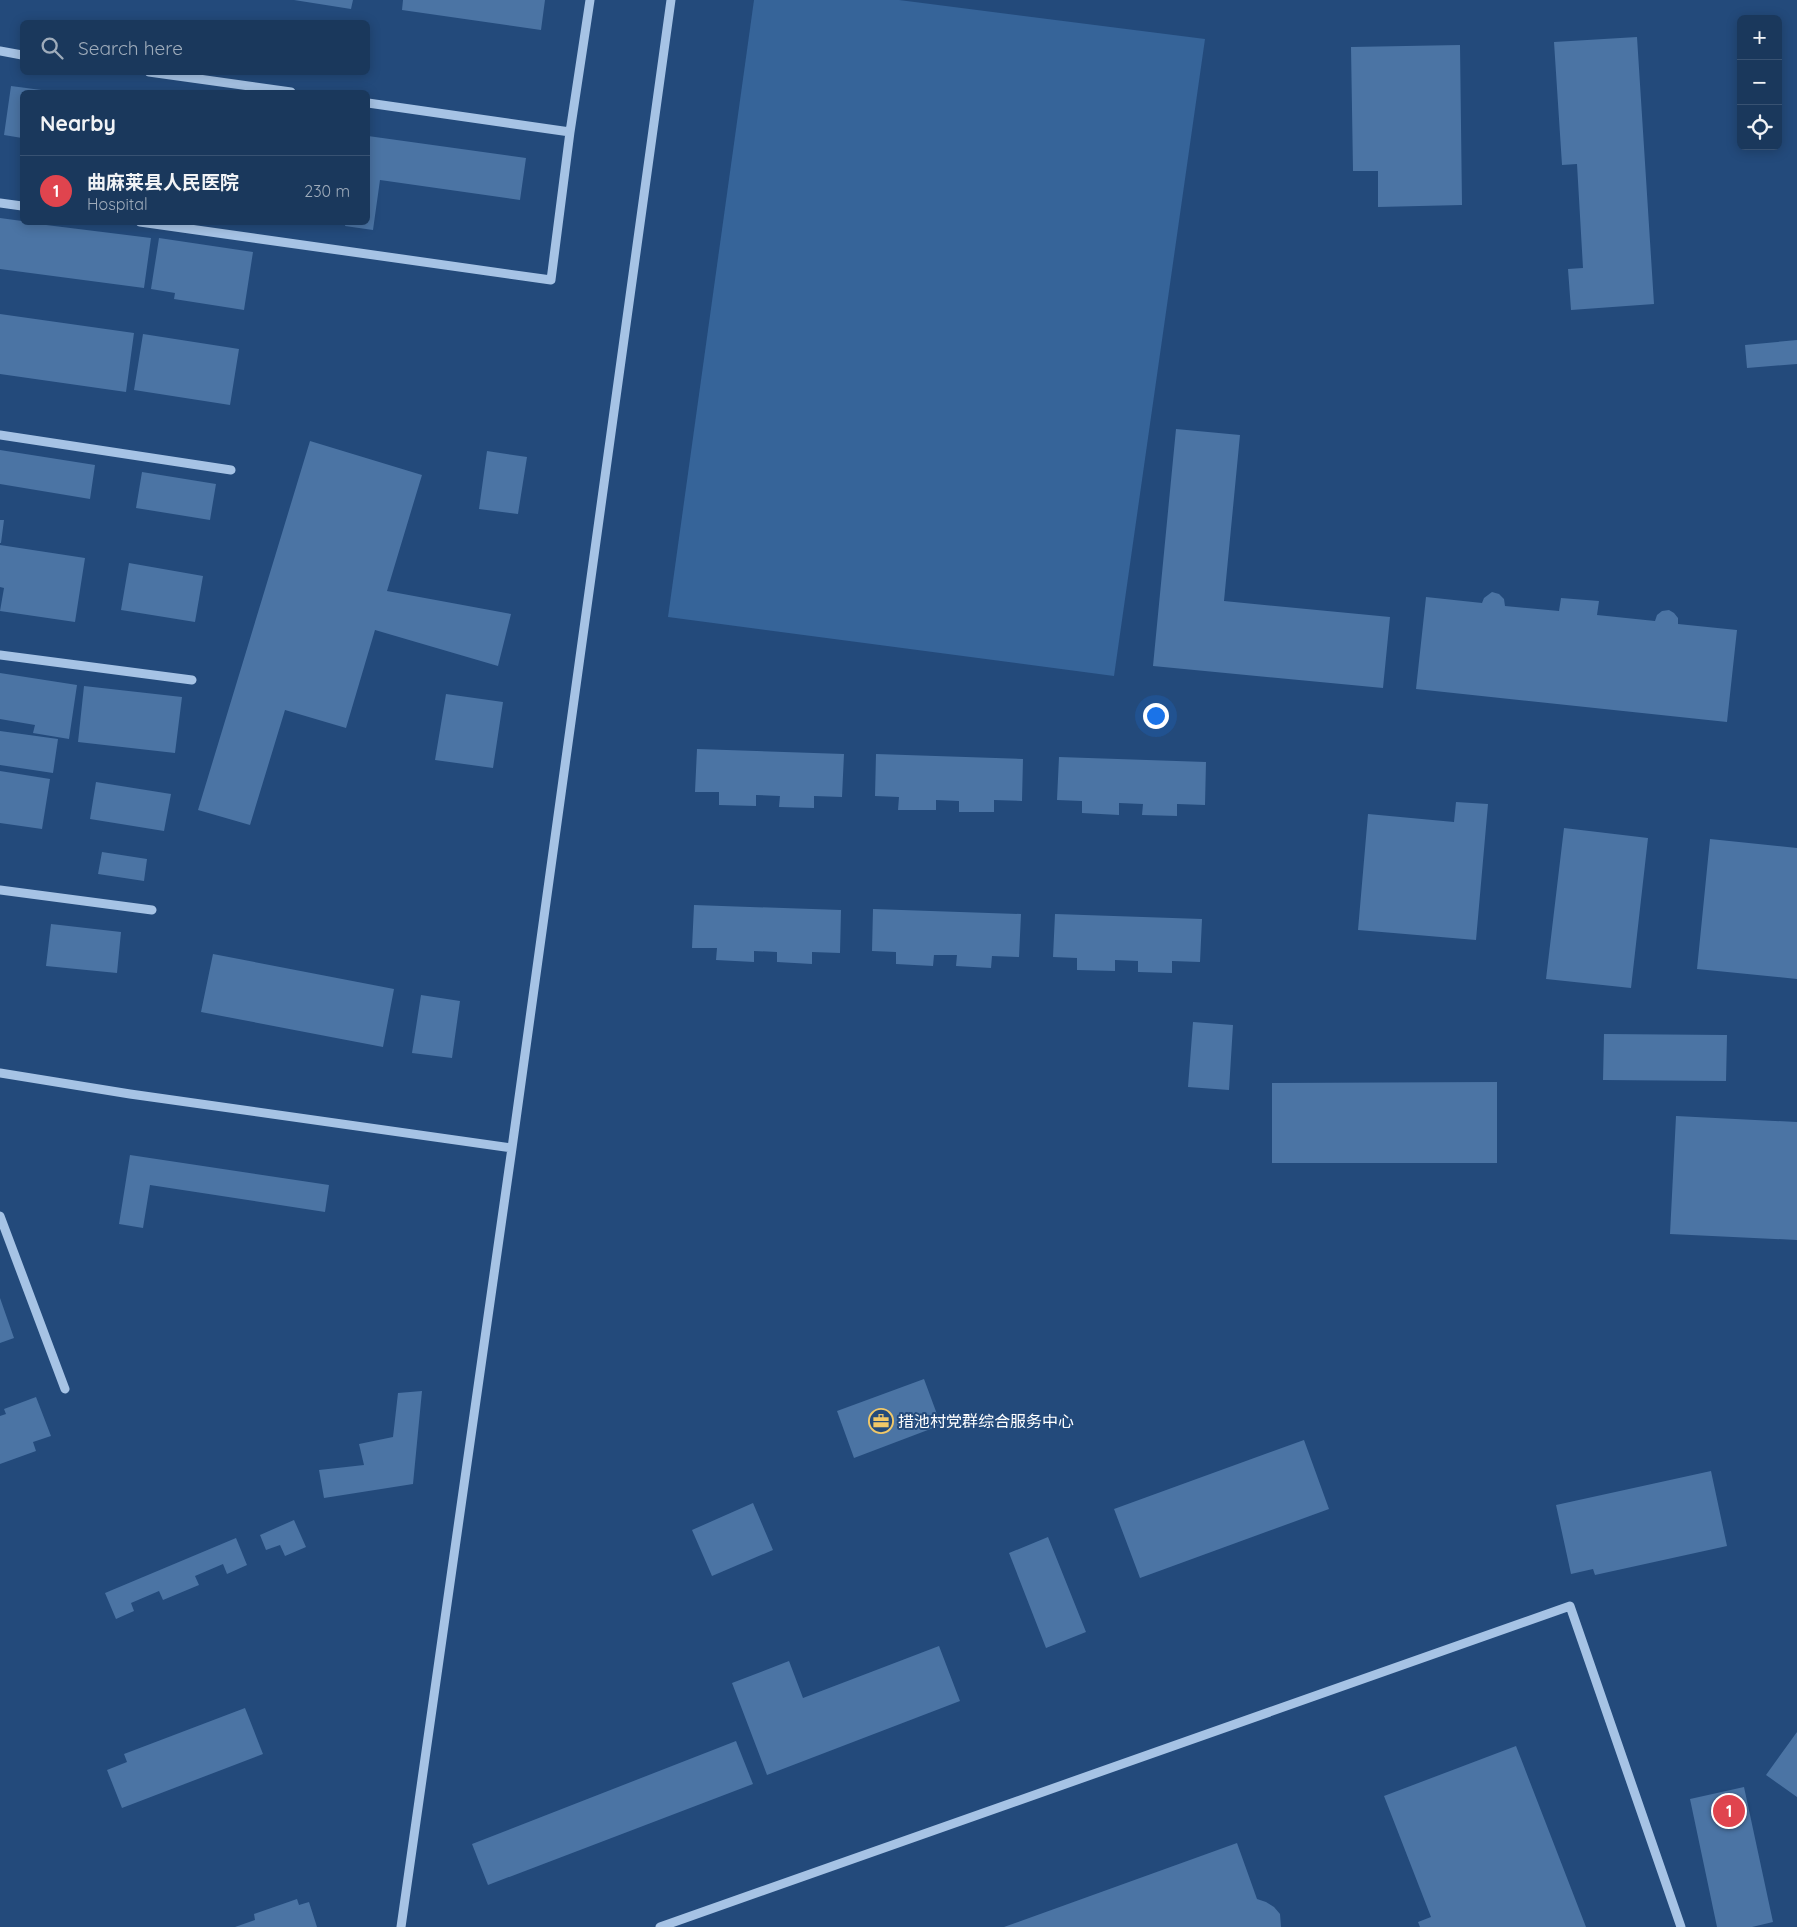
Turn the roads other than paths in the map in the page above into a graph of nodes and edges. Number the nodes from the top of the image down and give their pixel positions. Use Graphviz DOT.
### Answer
graph roads {
  1 [pos="590,0"];
  2 [pos="671,0"];
  3 [pos="0,52"];
  4 [pos="20,55"];
  5 [pos="170,75"];
  6 [pos="277,90"];
  7 [pos="370,103"];
  8 [pos="570,132"];
  9 [pos="0,203"];
  10 [pos="20,206"];
  11 [pos="161,225"];
  12 [pos="0,435"];
  13 [pos="231,470"];
  14 [pos="0,654"];
  15 [pos="192,680"];
  16 [pos="0,890"];
  17 [pos="152,910"];
  18 [pos="0,1073"];
  19 [pos="512,1148"];
  20 [pos="0,1216"];
  21 [pos="65,1389"];
  22 [pos="401,1927"];
  23 [pos="660,1927"];
  24 [pos="1681,1927"];
  1 -- 8 [label="street"];
  2 -- 19 [label="street"];
  3 -- 4 [label="street"];
  5 -- 6 [label="street"];
  7 -- 8 [label="street"];
  8 -- 11 [label="street"];
  9 -- 10 [label="street"];
  12 -- 13 [label="street"];
  14 -- 15 [label="street"];
  16 -- 17 [label="street"];
  18 -- 19 [label="street"];
  19 -- 22 [label="street"];
  20 -- 21 [label="street"];
  23 -- 24 [label="street"];
}
